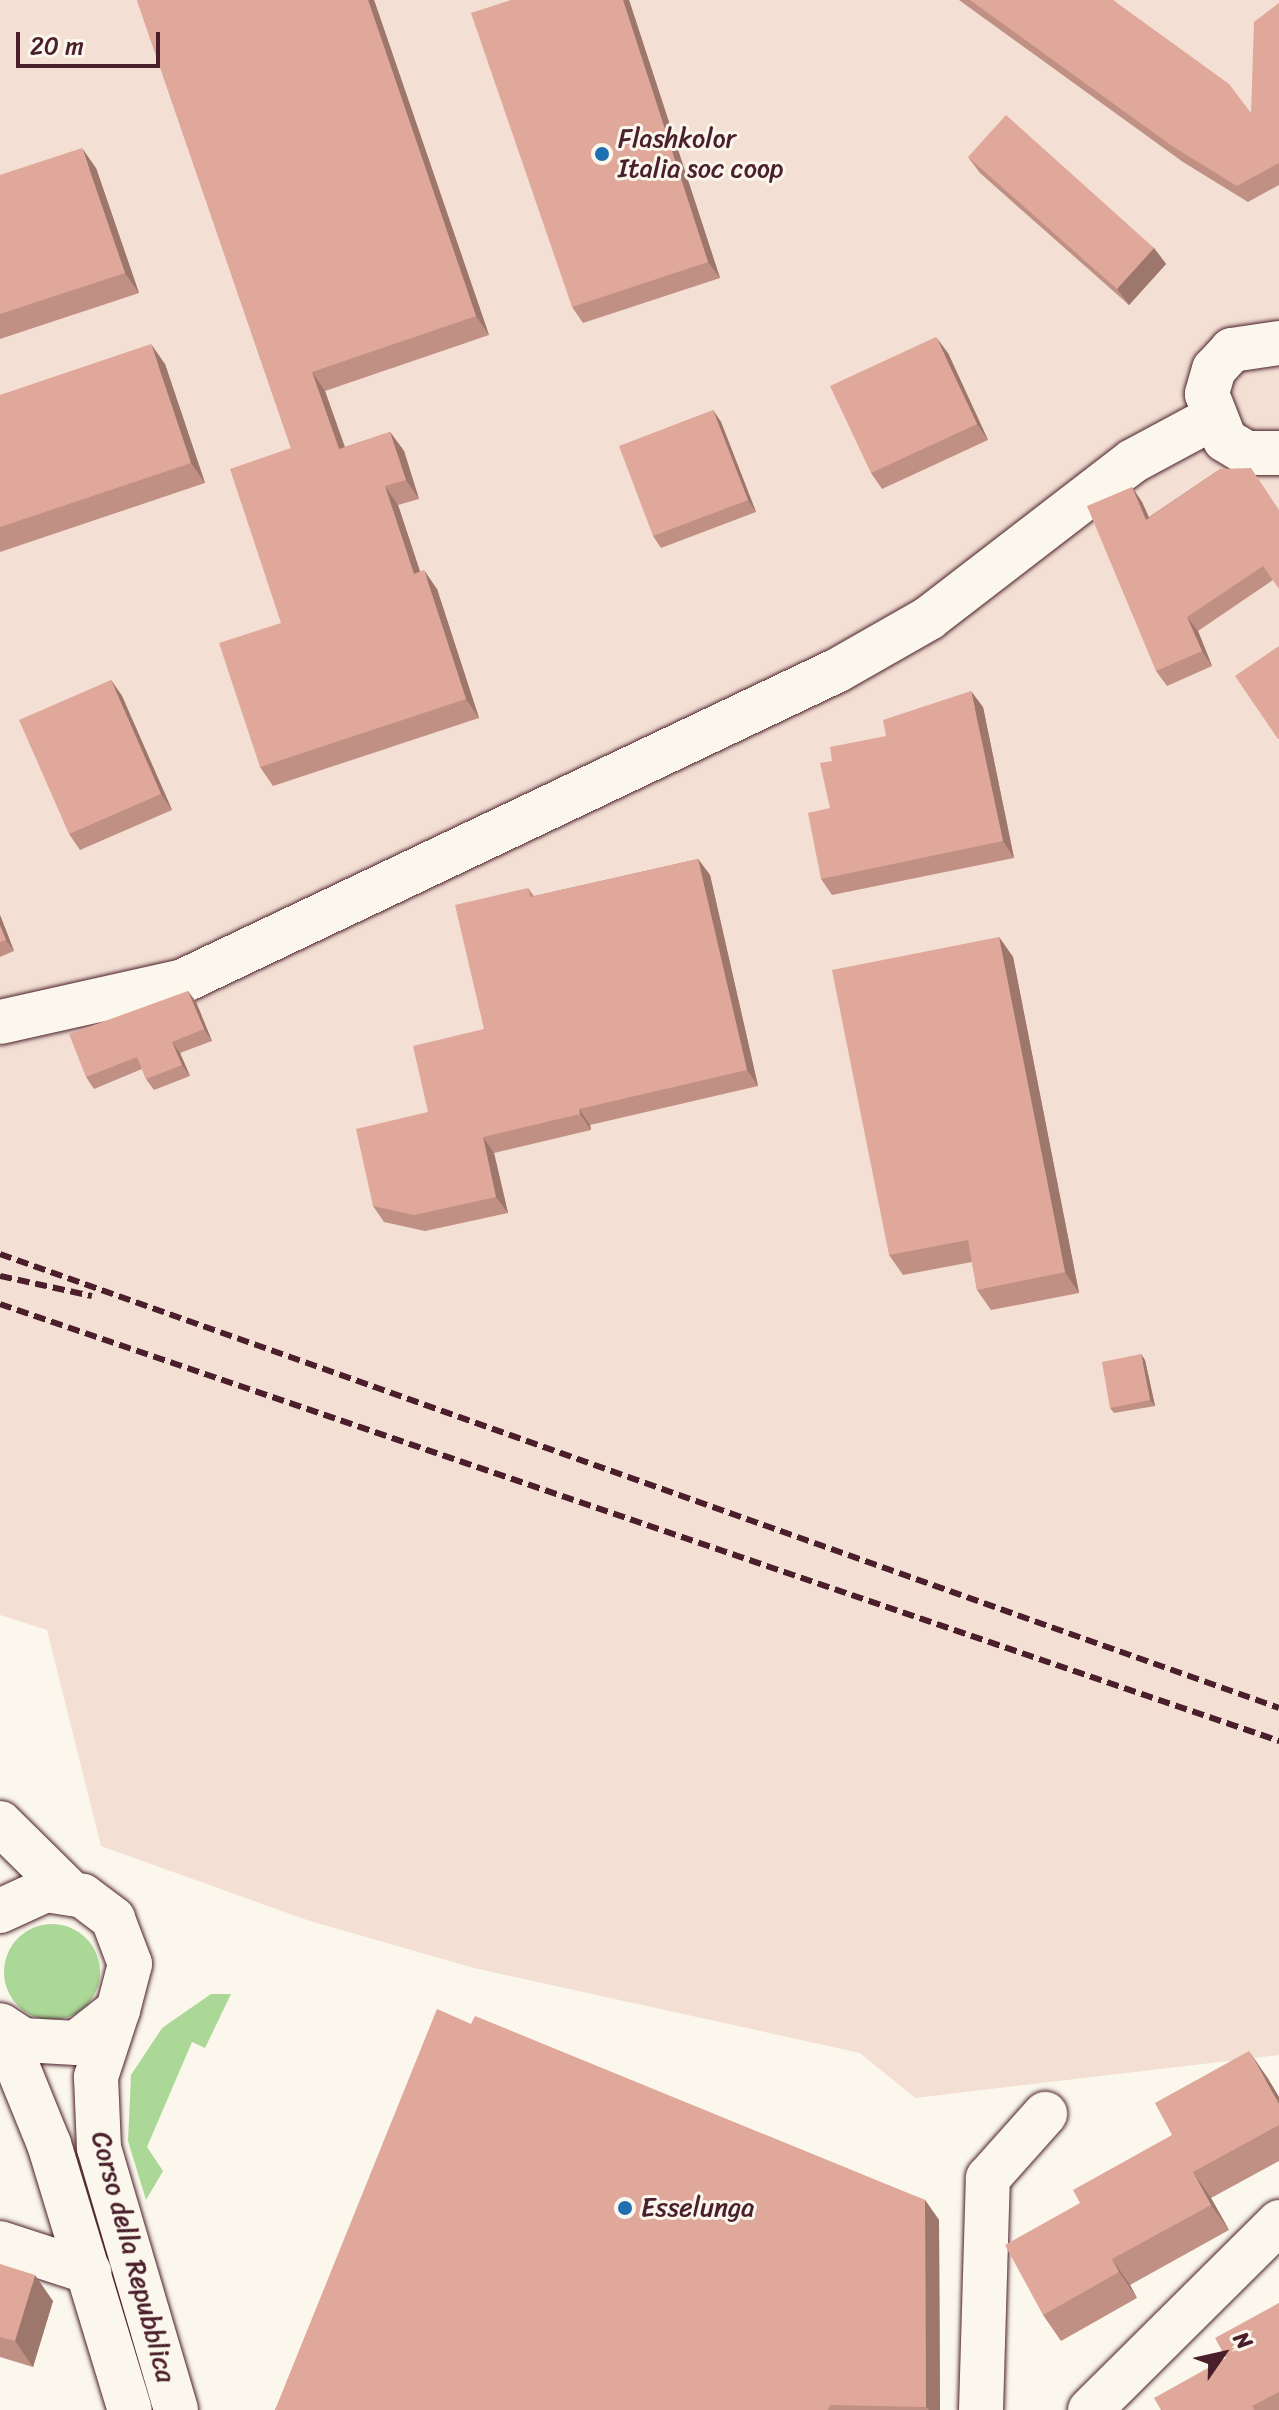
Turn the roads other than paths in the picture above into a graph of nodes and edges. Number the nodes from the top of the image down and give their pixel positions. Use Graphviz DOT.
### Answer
graph roads {
  1 [pos="1279,343"];
  2 [pos="1211,419"];
  3 [pos="1279,453"];
  4 [pos="0,1022"];
  5 [pos="0,1823"];
  6 [pos="69,1891"];
  7 [pos="0,1911"];
  8 [pos="118,2010"];
  9 [pos="0,2025"];
  10 [pos="1045,2114"];
  11 [pos="1279,2222"];
  12 [pos="0,2243"];
  13 [pos="89,2272"];
  14 [pos="130,2410"];
  15 [pos="176,2410"];
  16 [pos="981,2410"];
  17 [pos="1090,2410"];
  1 -- 2 [label="street"];
  2 -- 3 [label="street"];
  2 -- 4 [label="street"];
  5 -- 6 [label="street"];
  6 -- 7 [label="street"];
  6 -- 8 [label="street, Corso della Repubblica"];
  8 -- 9 [label="street"];
  8 -- 15 [label="street, Corso della Repubblica"];
  9 -- 13 [label="street, Corso della Repubblica"];
  10 -- 16 [label="street"];
  11 -- 17 [label="street"];
  12 -- 13 [label="street"];
  13 -- 14 [label="street, Corso della Repubblica"];
}
